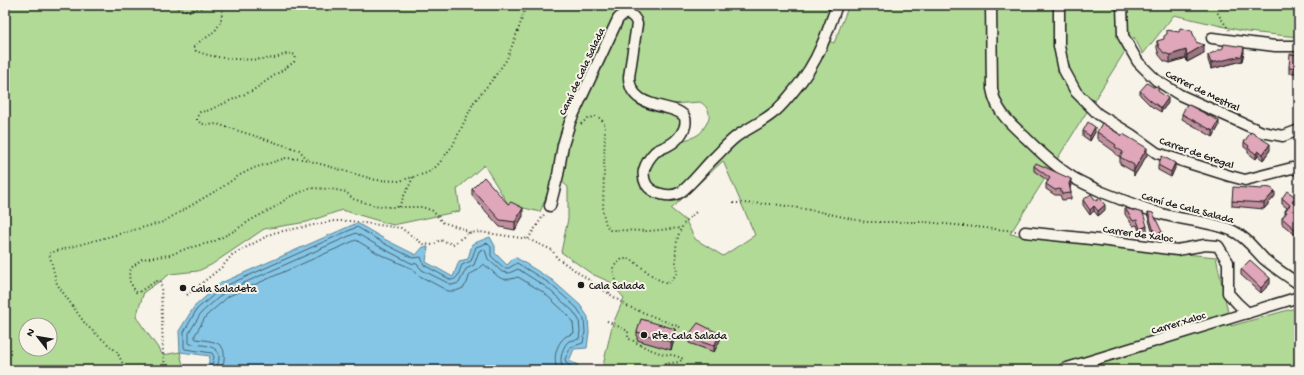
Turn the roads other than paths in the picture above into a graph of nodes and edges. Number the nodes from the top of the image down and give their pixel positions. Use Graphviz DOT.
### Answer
graph roads {
  1 [pos="837,5"];
  2 [pos="991,5"];
  3 [pos="1059,5"];
  4 [pos="1122,5"];
  5 [pos="1212,38"];
  6 [pos="1299,46"];
  7 [pos="1299,130"];
  8 [pos="1299,170"];
  9 [pos="550,206"];
  10 [pos="1025,232"];
  11 [pos="1299,284"];
  12 [pos="1299,297"];
  13 [pos="1248,313"];
  14 [pos="1064,369"];
  1 -- 9 [label="street, Camí de Cala Salada"];
  2 -- 11 [label="street, Camí de Cala Salada"];
  3 -- 8 [label="street, Carrer de Gregal"];
  4 -- 7 [label="street, Carrer de Mestral"];
  5 -- 6 [label="street"];
  10 -- 13 [label="street, Carrer de Xaloc"];
  12 -- 13 [label="street, Carrer Xaloc"];
  13 -- 14 [label="street, Carrer Xaloc"];
}
